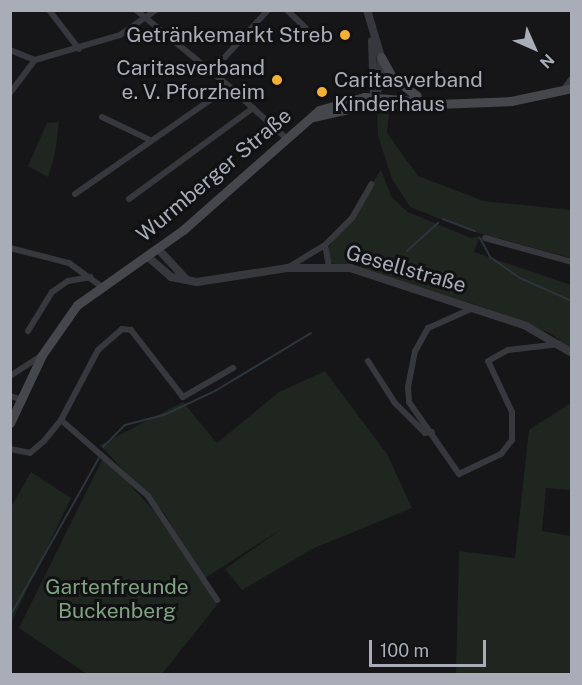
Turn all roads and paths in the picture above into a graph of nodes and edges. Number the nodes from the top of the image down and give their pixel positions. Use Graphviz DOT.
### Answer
graph roads {
  1 [pos="49,10"];
  2 [pos="136,10"];
  3 [pos="156,10"];
  4 [pos="268,10"];
  5 [pos="286,10"];
  6 [pos="367,10"];
  7 [pos="144,20"];
  8 [pos="372,39"];
  9 [pos="318,40"];
  10 [pos="79,49"];
  11 [pos="10,50"];
  12 [pos="225,57"];
  13 [pos="381,57"];
  14 [pos="35,60"];
  15 [pos="572,78"];
  16 [pos="567,89"];
  17 [pos="235,92"];
  18 [pos="10,93"];
  19 [pos="419,97"];
  20 [pos="374,101"];
  21 [pos="438,103"];
  22 [pos="253,108"];
  23 [pos="102,117"];
  24 [pos="286,138"];
  25 [pos="150,140"];
  26 [pos="372,184"];
  27 [pos="75,194"];
  28 [pos="129,199"];
  29 [pos="485,238"];
  30 [pos="325,245"];
  31 [pos="10,248"];
  32 [pos="158,249"];
  33 [pos="147,256"];
  34 [pos="572,262"];
  35 [pos="329,266"];
  36 [pos="288,268"];
  37 [pos="92,277"];
  38 [pos="187,280"];
  39 [pos="101,286"];
  40 [pos="473,308"];
  41 [pos="28,331"];
  42 [pos="561,344"];
  43 [pos="572,353"];
  44 [pos="42,355"];
  45 [pos="368,362"];
  46 [pos="232,368"];
  47 [pos="10,376"];
  48 [pos="10,396"];
  49 [pos="20,399"];
  50 [pos="13,412"];
  51 [pos="61,420"];
  52 [pos="10,423"];
  53 [pos="432,432"];
  54 [pos="10,448"];
  55 [pos="217,600"];
  1 -- 10 [label="street"];
  2 -- 7 [label="street"];
  3 -- 7 [label="street"];
  4 -- 12 [label="street"];
  5 -- 9 [label="street"];
  6 -- 8 [label="street"];
  7 -- 10 [label="street"];
  7 -- 17 [label="street"];
  8 -- 13 [label="street"];
  8 -- 20 [label="street"];
  10 -- 14 [label="street"];
  11 -- 14 [label="street"];
  13 -- 19 [label="main road"];
  13 -- 20 [label="street"];
  14 -- 18 [label="street"];
  15 -- 16 [label="street"];
  16 -- 21 [label="main road"];
  17 -- 22 [label="street"];
  17 -- 25 [label="street"];
  19 -- 20 [label="main road"];
  19 -- 21 [label="main road"];
  20 -- 21 [label="main road"];
  20 -- 24 [label="main road, Wurmberger Straße"];
  22 -- 24 [label="street"];
  22 -- 28 [label="street"];
  23 -- 25 [label="street"];
  24 -- 32 [label="main road, Wurmberger Straße"];
  25 -- 27 [label="street"];
  26 -- 30 [label="street, Gesellstraße"];
  29 -- 34 [label="street"];
  30 -- 35 [label="street, Gesellstraße"];
  30 -- 36 [label="street, Gesellstraße"];
  31 -- 37 [label="street"];
  32 -- 33 [label="main road, Wurmberger Straße"];
  32 -- 38 [label="street"];
  33 -- 38 [label="street, Gesellstraße"];
  33 -- 39 [label="main road, Wurmberger Straße"];
  35 -- 36 [label="street, Gesellstraße"];
  35 -- 40 [label="street, Gesellstraße"];
  36 -- 38 [label="street, Gesellstraße"];
  37 -- 39 [label="street"];
  37 -- 41 [label="street"];
  39 -- 44 [label="main road, Wurmberger Straße"];
  40 -- 42 [label="street, Gesellstraße"];
  40 -- 53 [label="street, Gesellstraße"];
  42 -- 43 [label="street, Gesellstraße"];
  42 -- 53 [label="street, Gesellstraße"];
  44 -- 47 [label="street"];
  44 -- 49 [label="main road, Wurmberger Straße"];
  45 -- 53 [label="street, Gesellstraße"];
  46 -- 51 [label="street"];
  48 -- 49 [label="street"];
  49 -- 50 [label="main road, Wurmberger Straße"];
  50 -- 52 [label="main road, Wurmberger Straße"];
  51 -- 54 [label="street"];
  51 -- 55 [label="street"];
}
